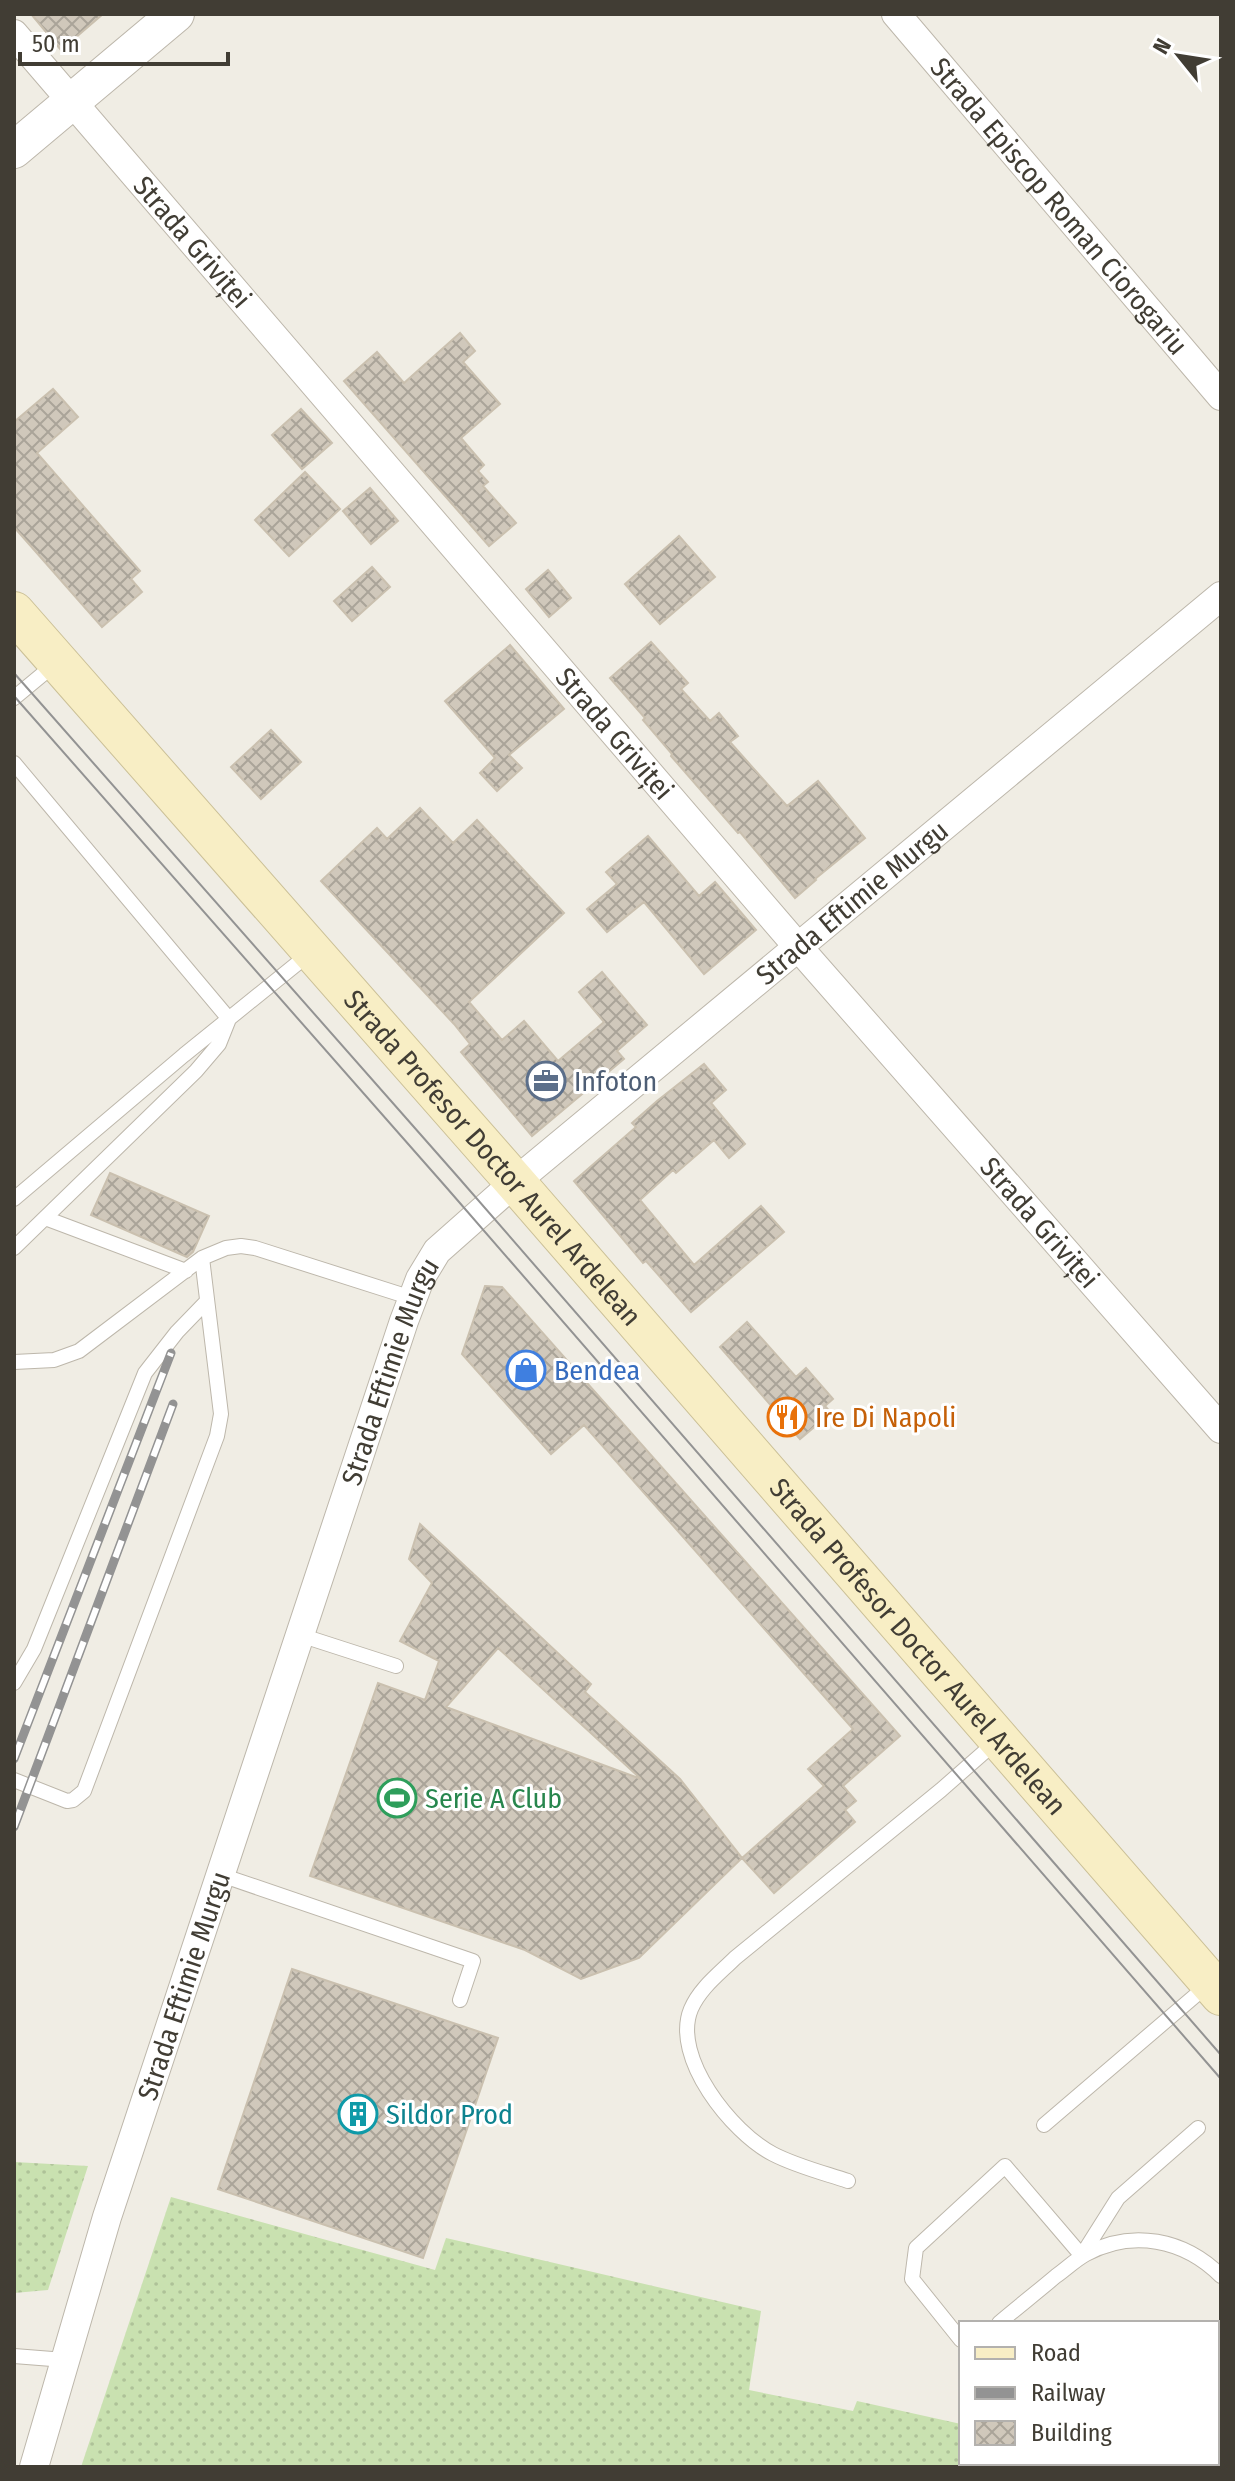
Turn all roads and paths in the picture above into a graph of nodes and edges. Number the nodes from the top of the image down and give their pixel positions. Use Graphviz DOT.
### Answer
graph roads {
  1 [pos="176,14"];
  2 [pos="896,14"];
  3 [pos="14,34"];
  4 [pos="71,102"];
  5 [pos="14,150"];
  6 [pos="1221,396"];
  7 [pos="1221,596"];
  8 [pos="17,623"];
  9 [pos="59,662"];
  10 [pos="14,698"];
  11 [pos="14,763"];
  12 [pos="799,948"];
  13 [pos="312,952"];
  14 [pos="229,1019"];
  15 [pos="515,1182"];
  16 [pos="14,1199"];
  17 [pos="45,1218"];
  18 [pos="14,1248"];
  19 [pos="202,1258"];
  20 [pos="186,1271"];
  21 [pos="412,1298"];
  22 [pos="207,1301"];
  23 [pos="14,1362"];
  24 [pos="1221,1429"];
  25 [pos="300,1635"];
  26 [pos="396,1666"];
  27 [pos="14,1683"];
  28 [pos="999,1739"];
  29 [pos="14,1780"];
  30 [pos="221,1875"];
  31 [pos="1216,1989"];
  32 [pos="460,2000"];
  33 [pos="1044,2125"];
  34 [pos="1198,2128"];
  35 [pos="848,2181"];
  36 [pos="1082,2256"];
  37 [pos="1221,2276"];
  38 [pos="1001,2321"];
  39 [pos="959,2338"];
  40 [pos="14,2356"];
  41 [pos="65,2360"];
  42 [pos="34,2467"];
  1 -- 4 [label="street"];
  2 -- 6 [label="street, Strada Episcop Roman Ciorogariu"];
  3 -- 4 [label="street, Strada Griviței"];
  4 -- 5 [label="street"];
  4 -- 12 [label="street, Strada Griviței"];
  7 -- 12 [label="street, Strada Eftimie Murgu"];
  8 -- 9 [label="main road, Strada Profesor Doctor Aurel Ardelean"];
  9 -- 10 [label="lane"];
  9 -- 13 [label="main road, Strada Profesor Doctor Aurel Ardelean"];
  11 -- 14 [label="lane"];
  12 -- 15 [label="street, Strada Eftimie Murgu"];
  12 -- 24 [label="street, Strada Griviței"];
  13 -- 14 [label="lane"];
  13 -- 15 [label="main road, Strada Profesor Doctor Aurel Ardelean"];
  14 -- 16 [label="lane"];
  14 -- 17 [label="lane"];
  15 -- 21 [label="street, Strada Eftimie Murgu"];
  15 -- 28 [label="main road, Strada Profesor Doctor Aurel Ardelean"];
  17 -- 18 [label="lane"];
  17 -- 20 [label="lane"];
  19 -- 20 [label="lane"];
  19 -- 21 [label="lane"];
  19 -- 22 [label="lane"];
  20 -- 23 [label="lane"];
  21 -- 25 [label="street, Strada Eftimie Murgu"];
  22 -- 27 [label="lane"];
  22 -- 29 [label="lane"];
  25 -- 26 [label="lane"];
  25 -- 30 [label="street, Strada Eftimie Murgu"];
  28 -- 31 [label="main road, Strada Profesor Doctor Aurel Ardelean"];
  28 -- 35 [label="lane"];
  30 -- 32 [label="lane"];
  30 -- 41 [label="street, Strada Eftimie Murgu"];
  31 -- 33 [label="lane"];
  34 -- 36 [label="lane"];
  36 -- 37 [label="lane"];
  36 -- 38 [label="lane"];
  36 -- 39 [label="lane"];
  40 -- 41 [label="lane"];
  41 -- 42 [label="street, Strada Eftimie Murgu"];
}
